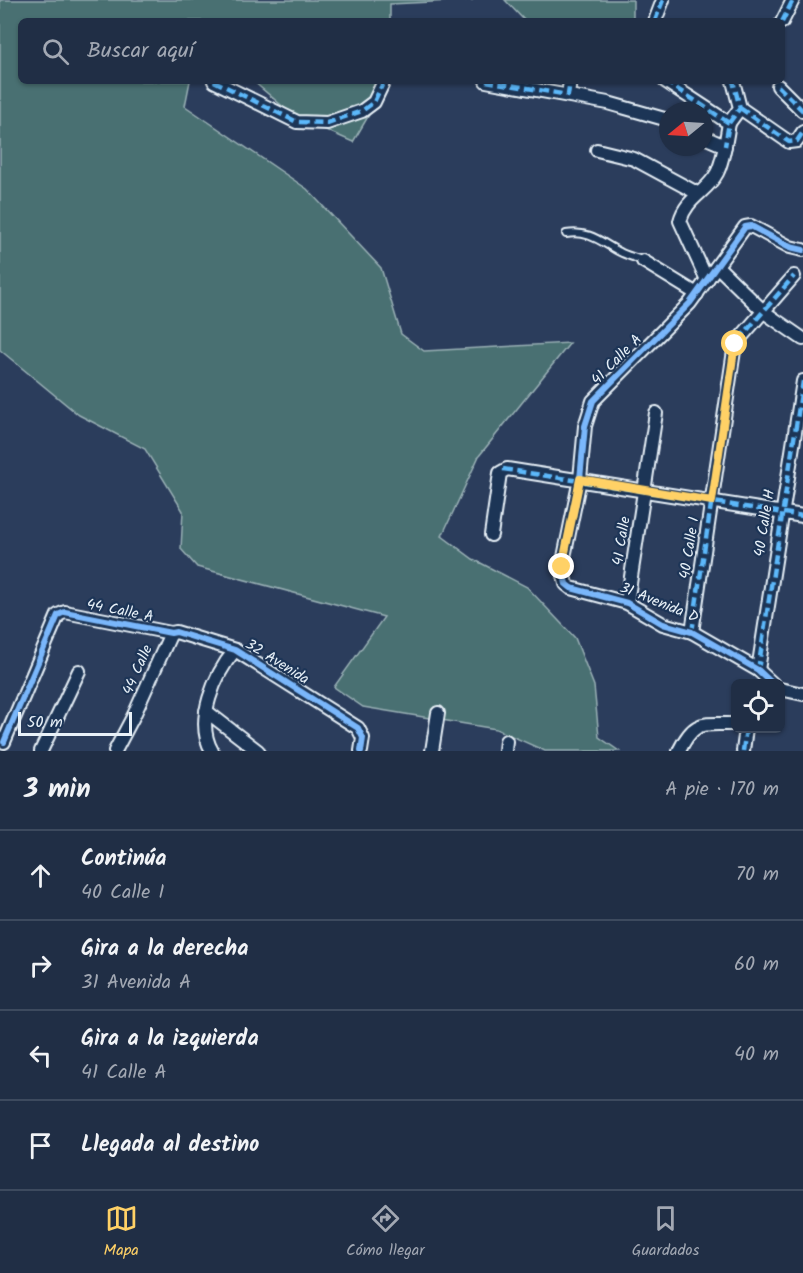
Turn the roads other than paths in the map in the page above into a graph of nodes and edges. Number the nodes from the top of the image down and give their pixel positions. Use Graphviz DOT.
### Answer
graph roads {
  1 [pos="663,0"];
  2 [pos="794,0"];
  3 [pos="656,18"];
  4 [pos="784,18"];
  5 [pos="220,84"];
  6 [pos="383,84"];
  7 [pos="504,84"];
  8 [pos="570,84"];
  9 [pos="670,84"];
  10 [pos="735,84"];
  11 [pos="778,86"];
  12 [pos="568,95"];
  13 [pos="740,108"];
  14 [pos="803,111"];
  15 [pos="659,116"];
  16 [pos="729,123"];
  17 [pos="803,132"];
  18 [pos="713,141"];
  19 [pos="724,146"];
  20 [pos="597,150"];
  21 [pos="697,193"];
  22 [pos="566,234"];
  23 [pos="803,250"];
  24 [pos="643,261"];
  25 [pos="717,266"];
  26 [pos="794,276"];
  27 [pos="707,280"];
  28 [pos="697,294"];
  29 [pos="764,312"];
  30 [pos="803,339"];
  31 [pos="803,381"];
  32 [pos="656,413"];
  33 [pos="580,479"];
  34 [pos="645,491"];
  35 [pos="712,501"];
  36 [pos="781,512"];
  37 [pos="803,516"];
  38 [pos="491,535"];
  39 [pos="563,576"];
  40 [pos="627,603"];
  41 [pos="692,632"];
  42 [pos="171,633"];
  43 [pos="235,650"];
  44 [pos="758,669"];
  45 [pos="79,671"];
  46 [pos="768,679"];
  47 [pos="785,690"];
  48 [pos="803,694"];
  49 [pos="206,711"];
  50 [pos="438,713"];
  51 [pos="731,724"];
  52 [pos="745,733"];
  53 [pos="4,743"];
  54 [pos="41,751"];
  55 [pos="115,751"];
  56 [pos="212,751"];
  57 [pos="258,751"];
  58 [pos="361,751"];
  59 [pos="432,751"];
  60 [pos="679,751"];
  61 [pos="743,751"];
  1 -- 3 [label="street"];
  2 -- 4 [label="street"];
  5 -- 6 [label="street"];
  7 -- 12 [label="street"];
  8 -- 12 [label="street"];
  9 -- 16 [label="street"];
  10 -- 13 [label="street"];
  11 -- 14 [label="street"];
  12 -- 15 [label="street"];
  13 -- 16 [label="street"];
  13 -- 17 [label="street"];
  16 -- 19 [label="street"];
  18 -- 19 [label="street"];
  19 -- 21 [label="street"];
  20 -- 21 [label="street"];
  21 -- 27 [label="street"];
  22 -- 24 [label="lane"];
  23 -- 25 [label="street, 41 Calle A"];
  24 -- 28 [label="street"];
  25 -- 27 [label="street, 41 Calle A"];
  25 -- 29 [label="street"];
  26 -- 29 [label="street, 40 Calle I"];
  27 -- 28 [label="street, 41 Calle A"];
  28 -- 33 [label="street, 41 Calle A"];
  29 -- 30 [label="street"];
  29 -- 35 [label="street, 40 Calle I"];
  31 -- 36 [label="street, 40 Calle H"];
  32 -- 34 [label="street, 41 Calle"];
  33 -- 34 [label="street"];
  33 -- 38 [label="street"];
  33 -- 39 [label="street, 41 Calle A"];
  34 -- 35 [label="street"];
  34 -- 40 [label="street, 41 Calle"];
  35 -- 36 [label="street"];
  35 -- 41 [label="street, 40 Calle I"];
  36 -- 37 [label="street"];
  36 -- 44 [label="street, 40 Calle H"];
  39 -- 40 [label="street, 31 Avenida D"];
  40 -- 41 [label="street, 31 Avenida D"];
  41 -- 44 [label="street, 31 Avenida D"];
  42 -- 43 [label="street, 32 Avenida"];
  42 -- 53 [label="street, 44 Calle A"];
  42 -- 55 [label="street, 44 Calle"];
  43 -- 49 [label="street"];
  43 -- 58 [label="street, 32 Avenida"];
  44 -- 46 [label="street, 31 Avenida D"];
  45 -- 54 [label="street"];
  47 -- 48 [label="street"];
  49 -- 56 [label="street"];
  49 -- 57 [label="street"];
  50 -- 59 [label="street"];
  51 -- 60 [label="street"];
  52 -- 61 [label="street"];
}
